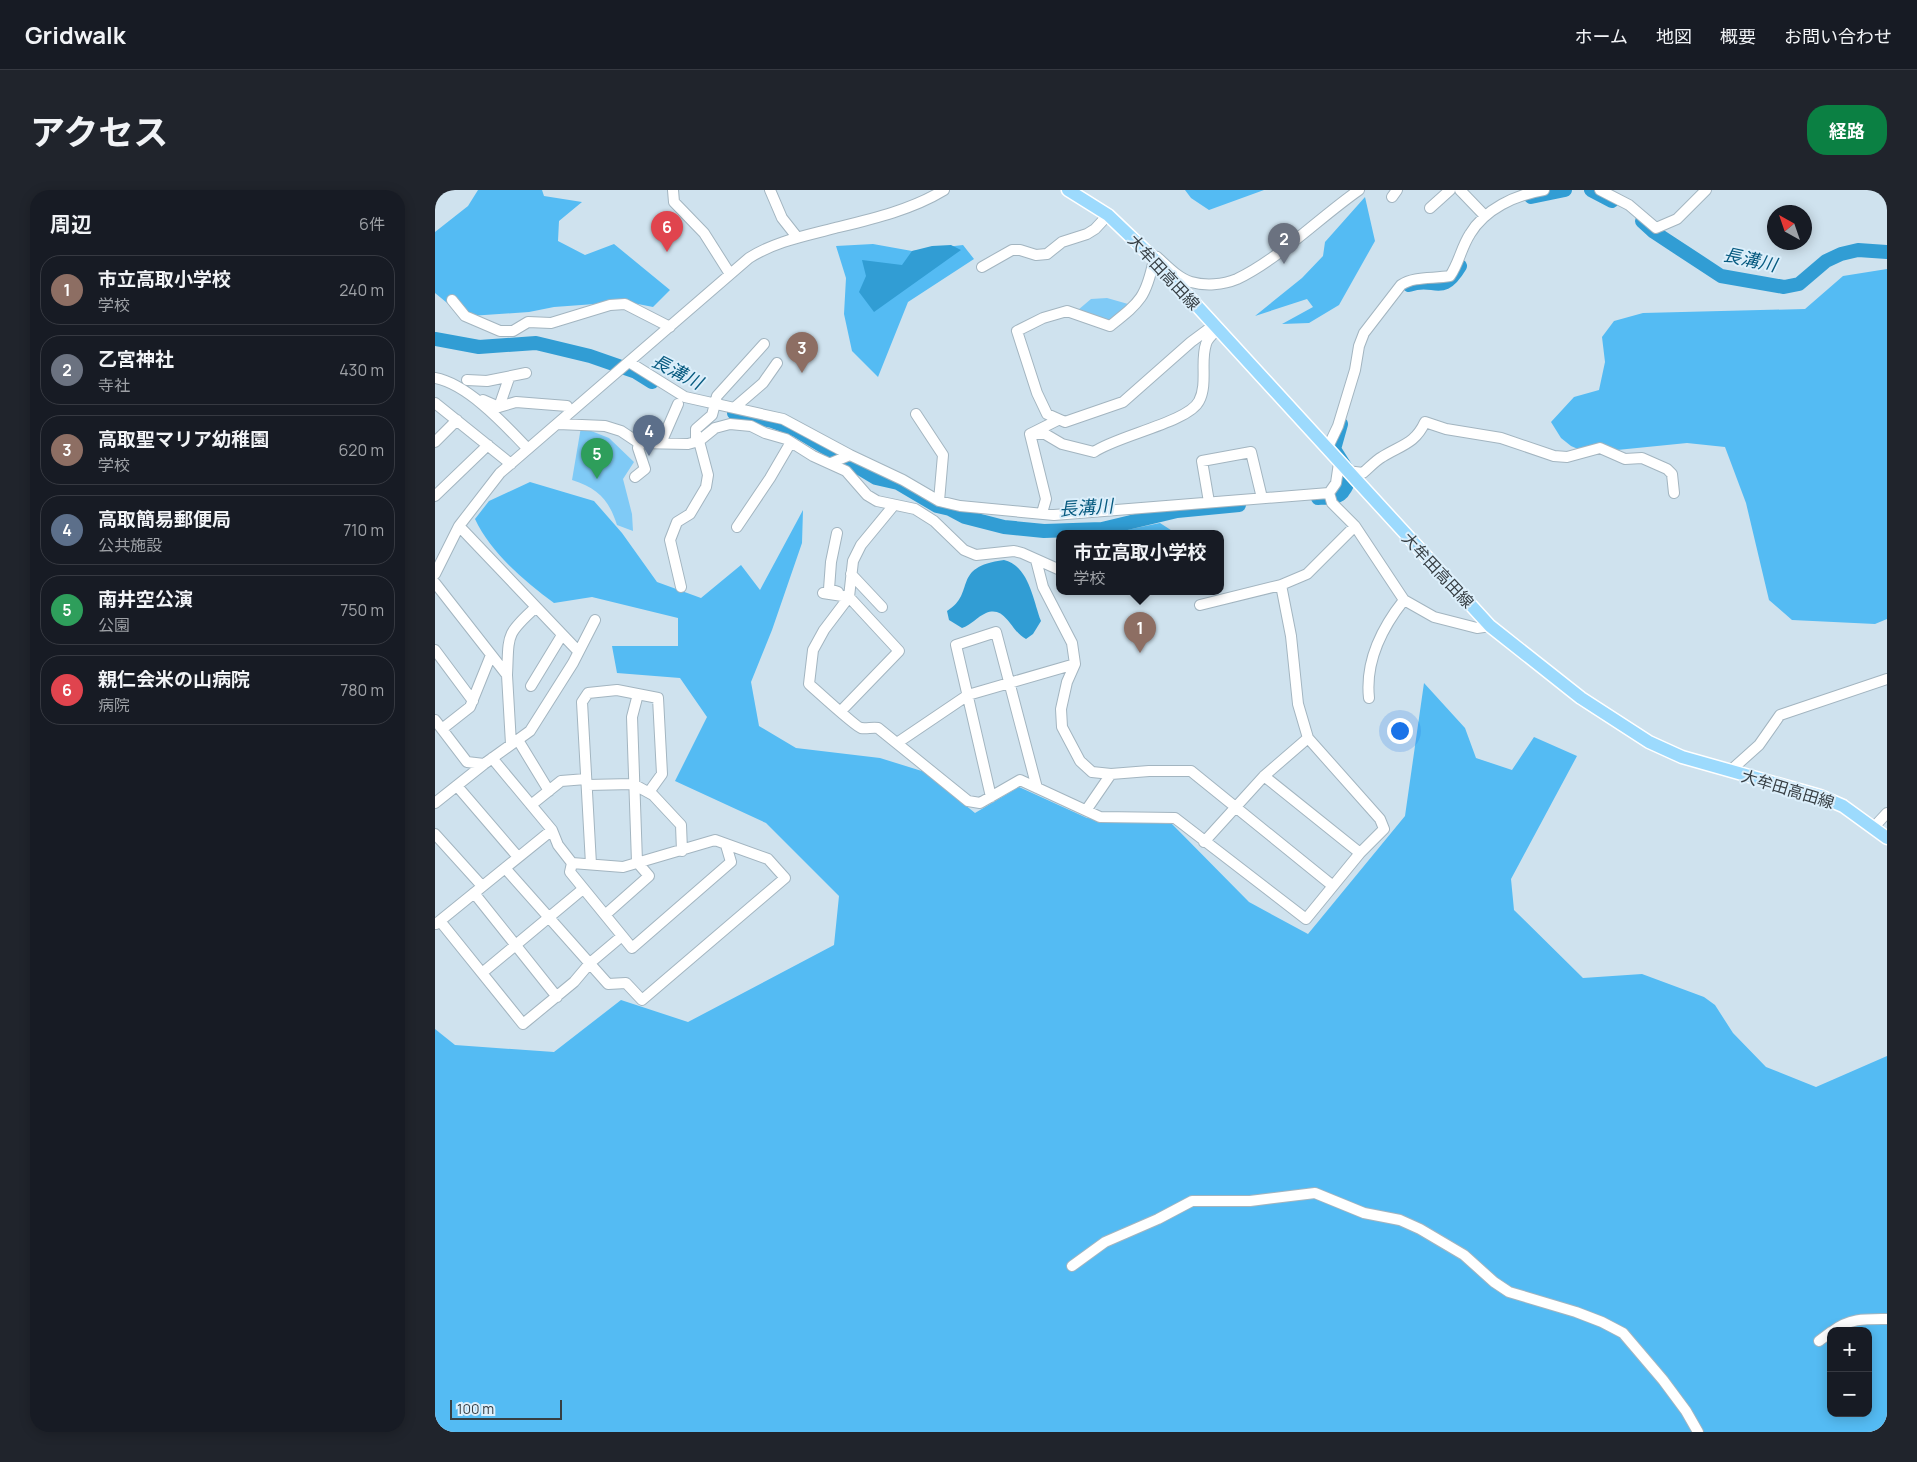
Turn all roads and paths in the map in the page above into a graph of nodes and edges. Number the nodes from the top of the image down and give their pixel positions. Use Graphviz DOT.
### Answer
graph roads {
  1 [pos="673,190"];
  2 [pos="769,190"];
  3 [pos="944,190"];
  4 [pos="1068,190"];
  5 [pos="1359,190"];
  6 [pos="1450,190"];
  7 [pos="1460,190"];
  8 [pos="1544,190"];
  9 [pos="1600,190"];
  10 [pos="1706,190"];
  11 [pos="1430,208"];
  12 [pos="1108,215"];
  13 [pos="1485,216"];
  14 [pos="797,237"];
  15 [pos="1154,259"];
  16 [pos="982,267"];
  17 [pos="730,274"];
  18 [pos="452,300"];
  19 [pos="670,327"];
  20 [pos="1216,327"];
  21 [pos="764,344"];
  22 [pos="629,362"];
  23 [pos="777,363"];
  24 [pos="526,373"];
  25 [pos="435,378"];
  26 [pos="509,378"];
  27 [pos="467,380"];
  28 [pos="457,387"];
  29 [pos="435,403"];
  30 [pos="715,403"];
  31 [pos="677,404"];
  32 [pos="567,406"];
  33 [pos="499,407"];
  34 [pos="734,408"];
  35 [pos="916,414"];
  36 [pos="457,420"];
  37 [pos="1058,420"];
  38 [pos="558,424"];
  39 [pos="1030,434"];
  40 [pos="697,441"];
  41 [pos="435,442"];
  42 [pos="791,442"];
  43 [pos="639,443"];
  44 [pos="661,444"];
  45 [pos="488,445"];
  46 [pos="528,449"];
  47 [pos="1327,449"];
  48 [pos="850,455"];
  49 [pos="831,463"];
  50 [pos="511,464"];
  51 [pos="1343,467"];
  52 [pos="635,477"];
  53 [pos="1329,493"];
  54 [pos="1674,493"];
  55 [pos="435,496"];
  56 [pos="1262,498"];
  57 [pos="939,501"];
  58 [pos="1209,502"];
  59 [pos="894,505"];
  60 [pos="1042,512"];
  61 [pos="459,526"];
  62 [pos="1355,526"];
  63 [pos="737,527"];
  64 [pos="837,533"];
  65 [pos="1037,560"];
  66 [pos="1056,568"];
  67 [pos="436,570"];
  68 [pos="851,574"];
  69 [pos="435,583"];
  70 [pos="1281,585"];
  71 [pos="681,587"];
  72 [pos="823,593"];
  73 [pos="849,596"];
  74 [pos="1404,600"];
  75 [pos="1200,605"];
  76 [pos="882,607"];
  77 [pos="535,608"];
  78 [pos="595,620"];
  79 [pos="1490,626"];
  80 [pos="562,635"];
  81 [pos="435,650"];
  82 [pos="577,651"];
  83 [pos="491,655"];
  84 [pos="1075,664"];
  85 [pos="507,675"];
  86 [pos="1887,679"];
  87 [pos="1011,684"];
  88 [pos="531,686"];
  89 [pos="638,694"];
  90 [pos="968,695"];
  91 [pos="1369,698"];
  92 [pos="473,700"];
  93 [pos="841,710"];
  94 [pos="435,720"];
  95 [pos="442,729"];
  96 [pos="1308,738"];
  97 [pos="514,742"];
  98 [pos="897,743"];
  99 [pos="488,761"];
  100 [pos="1730,771"];
  101 [pos="1111,774"];
  102 [pos="1264,776"];
  103 [pos="587,782"];
  104 [pos="633,784"];
  105 [pos="457,786"];
  106 [pos="1037,788"];
  107 [pos="549,791"];
  108 [pos="649,792"];
  109 [pos="991,797"];
  110 [pos="435,803"];
  111 [pos="531,806"];
  112 [pos="1236,807"];
  113 [pos="1087,810"];
  114 [pos="1887,813"];
  115 [pos="1874,827"];
  116 [pos="552,830"];
  117 [pos="435,834"];
  118 [pos="1887,838"];
  119 [pos="1204,842"];
  120 [pos="726,845"];
  121 [pos="682,851"];
  122 [pos="1360,853"];
  123 [pos="518,858"];
  124 [pos="637,862"];
  125 [pos="572,863"];
  126 [pos="591,864"];
  127 [pos="505,868"];
  128 [pos="482,886"];
  129 [pos="1333,886"];
  130 [pos="583,889"];
  131 [pos="474,893"];
  132 [pos="605,915"];
  133 [pos="550,917"];
  134 [pos="437,923"];
  135 [pos="622,936"];
  136 [pos="516,945"];
  137 [pos="590,963"];
  138 [pos="482,973"];
  139 [pos="557,997"];
  140 [pos="1072,1266"];
  141 [pos="1887,1319"];
  142 [pos="1837,1327"];
  143 [pos="1827,1335"];
  144 [pos="1819,1341"];
  145 [pos="1698,1432"];
  1 -- 17 [label="street"];
  2 -- 14 [label="street"];
  3 -- 14 [label="street"];
  4 -- 12 [label="main road, 大牟田高田線"];
  5 -- 15 [label="street"];
  6 -- 11 [label="street"];
  7 -- 13 [label="street"];
  8 -- 13 [label="street"];
  9 -- 10 [label="street"];
  12 -- 15 [label="main road, 大牟田高田線"];
  12 -- 16 [label="street"];
  13 -- 47 [label="street"];
  14 -- 17 [label="street"];
  15 -- 20 [label="main road, 大牟田高田線"];
  15 -- 37 [label="street"];
  17 -- 19 [label="street"];
  18 -- 19 [label="street"];
  19 -- 22 [label="street"];
  20 -- 37 [label="street"];
  20 -- 39 [label="street"];
  20 -- 47 [label="main road, 大牟田高田線"];
  21 -- 30 [label="street"];
  22 -- 30 [label="street"];
  22 -- 38 [label="street"];
  23 -- 34 [label="street"];
  24 -- 26 [label="street"];
  25 -- 28 [label="street"];
  26 -- 27 [label="street"];
  26 -- 33 [label="street"];
  28 -- 33 [label="street"];
  28 -- 46 [label="street"];
  29 -- 36 [label="street"];
  30 -- 34 [label="street"];
  30 -- 40 [label="street"];
  31 -- 44 [label="street"];
  32 -- 33 [label="street"];
  34 -- 48 [label="street"];
  35 -- 57 [label="street"];
  36 -- 41 [label="street"];
  36 -- 45 [label="street"];
  37 -- 39 [label="street"];
  38 -- 43 [label="street"];
  38 -- 46 [label="street"];
  39 -- 60 [label="street"];
  40 -- 42 [label="street"];
  40 -- 44 [label="street"];
  40 -- 71 [label="street"];
  42 -- 49 [label="street"];
  42 -- 63 [label="street"];
  43 -- 44 [label="street"];
  43 -- 52 [label="street"];
  45 -- 50 [label="street"];
  45 -- 55 [label="street"];
  46 -- 50 [label="street"];
  47 -- 51 [label="main road, 大牟田高田線"];
  48 -- 49 [label="street"];
  48 -- 57 [label="street"];
  49 -- 59 [label="street"];
  50 -- 61 [label="street"];
  51 -- 53 [label="street"];
  51 -- 54 [label="street"];
  51 -- 79 [label="main road, 大牟田高田線"];
  53 -- 56 [label="street"];
  53 -- 62 [label="street"];
  56 -- 58 [label="street"];
  56 -- 58 [label="street"];
  57 -- 60 [label="street"];
  58 -- 60 [label="street"];
  59 -- 65 [label="street"];
  59 -- 68 [label="street"];
  61 -- 67 [label="street"];
  61 -- 77 [label="street"];
  62 -- 70 [label="street"];
  62 -- 74 [label="street"];
  64 -- 73 [label="street"];
  65 -- 66 [label="street"];
  65 -- 84 [label="street"];
  68 -- 73 [label="street"];
  68 -- 76 [label="street"];
  69 -- 83 [label="street"];
  70 -- 75 [label="street"];
  70 -- 96 [label="street"];
  72 -- 73 [label="street"];
  73 -- 93 [label="street"];
  73 -- 93 [label="street"];
  74 -- 79 [label="street"];
  74 -- 91 [label="street"];
  77 -- 80 [label="street"];
  77 -- 85 [label="street"];
  78 -- 82 [label="street"];
  79 -- 100 [label="main road, 大牟田高田線"];
  80 -- 82 [label="street"];
  80 -- 88 [label="street"];
  81 -- 92 [label="street"];
  82 -- 97 [label="street"];
  83 -- 85 [label="street"];
  83 -- 92 [label="street"];
  84 -- 87 [label="street"];
  84 -- 101 [label="street"];
  85 -- 97 [label="street"];
  86 -- 100 [label="street"];
  87 -- 90 [label="street"];
  87 -- 90 [label="street"];
  87 -- 106 [label="street"];
  89 -- 103 [label="street"];
  89 -- 104 [label="street"];
  89 -- 108 [label="street"];
  90 -- 98 [label="street"];
  90 -- 109 [label="street"];
  92 -- 95 [label="street"];
  93 -- 98 [label="street"];
  94 -- 95 [label="street"];
  95 -- 99 [label="street"];
  96 -- 102 [label="street"];
  96 -- 122 [label="street"];
  97 -- 99 [label="street"];
  97 -- 107 [label="street"];
  98 -- 109 [label="street"];
  99 -- 105 [label="street"];
  99 -- 111 [label="street"];
  100 -- 115 [label="main road, 大牟田高田線"];
  101 -- 112 [label="street"];
  101 -- 113 [label="street"];
  102 -- 112 [label="street"];
  102 -- 122 [label="street"];
  103 -- 104 [label="street"];
  103 -- 107 [label="street"];
  103 -- 126 [label="street"];
  104 -- 108 [label="street"];
  104 -- 124 [label="street"];
  105 -- 110 [label="street"];
  105 -- 123 [label="street"];
  106 -- 109 [label="street"];
  106 -- 113 [label="street"];
  107 -- 111 [label="street"];
  108 -- 121 [label="street"];
  111 -- 116 [label="street"];
  112 -- 119 [label="street"];
  112 -- 129 [label="street"];
  113 -- 119 [label="street"];
  114 -- 115 [label="street"];
  115 -- 118 [label="main road, 大牟田高田線"];
  116 -- 123 [label="street"];
  116 -- 125 [label="street"];
  117 -- 128 [label="street"];
  119 -- 129 [label="street"];
  120 -- 121 [label="street"];
  120 -- 135 [label="street"];
  120 -- 137 [label="street"];
  121 -- 124 [label="street"];
  122 -- 129 [label="street"];
  123 -- 127 [label="street"];
  124 -- 126 [label="street"];
  124 -- 132 [label="street"];
  125 -- 126 [label="street"];
  125 -- 130 [label="street"];
  127 -- 128 [label="street"];
  127 -- 133 [label="street"];
  128 -- 131 [label="street"];
  130 -- 132 [label="street"];
  130 -- 133 [label="street"];
  131 -- 134 [label="street"];
  131 -- 136 [label="street"];
  132 -- 135 [label="street"];
  133 -- 136 [label="street"];
  133 -- 137 [label="street"];
  134 -- 138 [label="street"];
  135 -- 137 [label="street"];
  136 -- 138 [label="street"];
  136 -- 139 [label="street"];
  137 -- 139 [label="street"];
  138 -- 139 [label="street"];
  140 -- 145 [label="street"];
  141 -- 142 [label="street"];
  143 -- 144 [label="street"];
}
